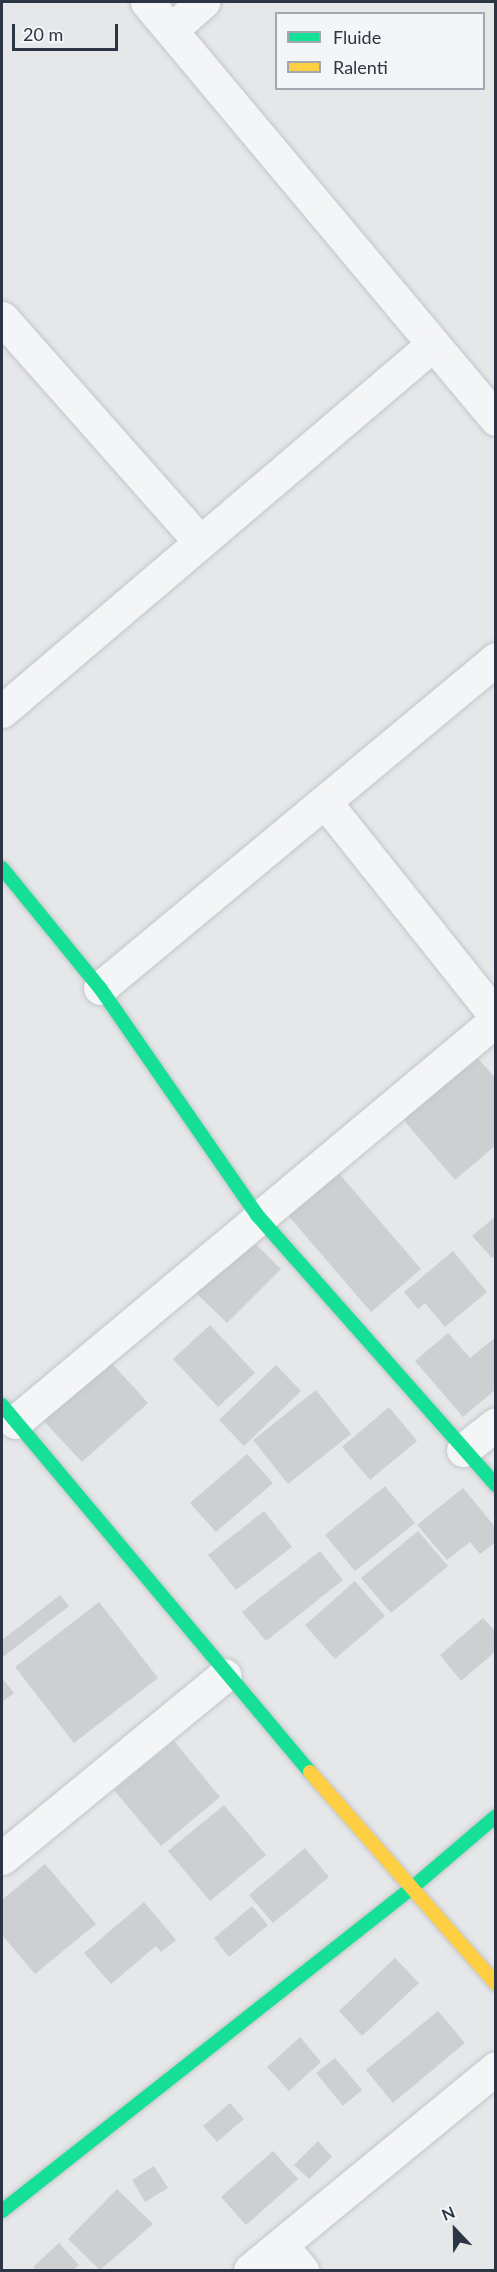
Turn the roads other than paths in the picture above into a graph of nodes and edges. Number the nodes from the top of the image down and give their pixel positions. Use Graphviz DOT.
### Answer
graph roads {
  1 [pos="147,2"];
  2 [pos="203,2"];
  3 [pos="171,30"];
  4 [pos="2,318"];
  5 [pos="431,346"];
  6 [pos="495,419"];
  7 [pos="200,542"];
  8 [pos="495,659"];
  9 [pos="2,711"];
  10 [pos="325,802"];
  11 [pos="2,868"];
  12 [pos="100,988"];
  13 [pos="495,1018"];
  14 [pos="257,1215"];
  15 [pos="8,1413"];
  16 [pos="495,1424"];
  17 [pos="463,1450"];
  18 [pos="495,1485"];
  19 [pos="225,1675"];
  20 [pos="495,1816"];
  21 [pos="2,1858"];
  22 [pos="413,1887"];
  23 [pos="495,1984"];
  24 [pos="495,2067"];
  25 [pos="2,2211"];
  26 [pos="281,2245"];
  27 [pos="250,2271"];
  28 [pos="302,2271"];
  1 -- 3 [label="street"];
  2 -- 3 [label="street"];
  3 -- 5 [label="street"];
  4 -- 7 [label="street"];
  5 -- 6 [label="street"];
  5 -- 7 [label="street"];
  7 -- 9 [label="street"];
  8 -- 10 [label="street"];
  10 -- 12 [label="street"];
  10 -- 13 [label="street"];
  11 -- 12 [label="street"];
  12 -- 14 [label="street"];
  13 -- 14 [label="street"];
  14 -- 15 [label="street"];
  14 -- 17 [label="street"];
  15 -- 19 [label="street"];
  16 -- 17 [label="street"];
  17 -- 18 [label="street"];
  19 -- 21 [label="street"];
  19 -- 22 [label="street"];
  20 -- 22 [label="street"];
  22 -- 23 [label="street"];
  22 -- 25 [label="street"];
  24 -- 26 [label="street"];
  26 -- 27 [label="street"];
  26 -- 28 [label="street"];
}
